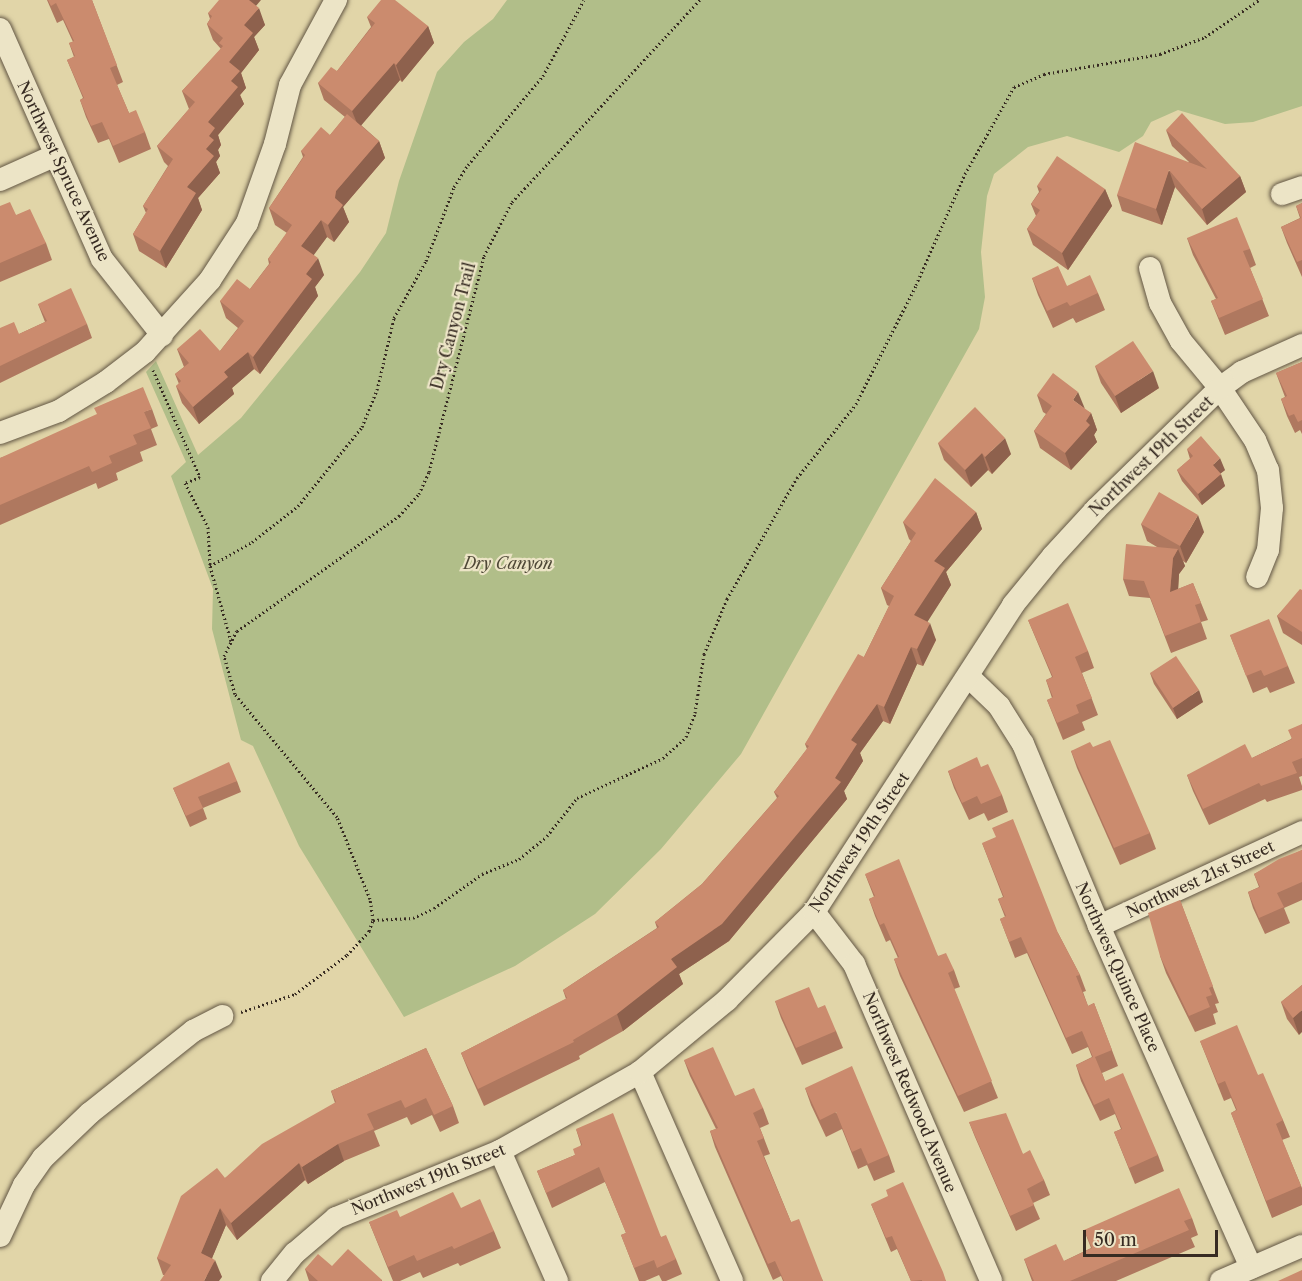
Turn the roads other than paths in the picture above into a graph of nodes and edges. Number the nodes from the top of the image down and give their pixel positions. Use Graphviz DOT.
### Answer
graph roads {
  1 [pos="336,0"];
  2 [pos="0,29"];
  3 [pos="56,155"];
  4 [pos="0,180"];
  5 [pos="1150,268"];
  6 [pos="162,334"];
  7 [pos="1302,345"];
  8 [pos="1220,388"];
  9 [pos="0,433"];
  10 [pos="1257,578"];
  11 [pos="969,677"];
  12 [pos="1302,832"];
  13 [pos="814,912"];
  14 [pos="1099,926"];
  15 [pos="222,1016"];
  16 [pos="640,1072"];
  17 [pos="500,1151"];
  18 [pos="0,1236"];
  19 [pos="1302,1246"];
  20 [pos="1251,1268"];
  21 [pos="272,1281"];
  22 [pos="556,1281"];
  23 [pos="732,1281"];
  24 [pos="991,1281"];
  25 [pos="1221,1281"];
  1 -- 6 [label="street"];
  2 -- 3 [label="street, Northwest Spruce Avenue"];
  3 -- 4 [label="street"];
  3 -- 6 [label="street, Northwest Spruce Avenue"];
  5 -- 8 [label="street"];
  6 -- 9 [label="street"];
  7 -- 8 [label="street, Northwest 19th Street"];
  8 -- 10 [label="street"];
  8 -- 11 [label="street, Northwest 19th Street"];
  11 -- 13 [label="street, Northwest 19th Street"];
  11 -- 14 [label="street, Northwest Quince Place"];
  12 -- 14 [label="street, Northwest 21st Street"];
  13 -- 16 [label="street, Northwest 19th Street"];
  13 -- 24 [label="street, Northwest Redwood Avenue"];
  14 -- 20 [label="street, Northwest Quince Place"];
  15 -- 18 [label="street"];
  16 -- 17 [label="street, Northwest 19th Street"];
  16 -- 23 [label="street"];
  17 -- 21 [label="street, Northwest 19th Street"];
  17 -- 22 [label="street"];
  19 -- 20 [label="street"];
  20 -- 25 [label="street"];
}
